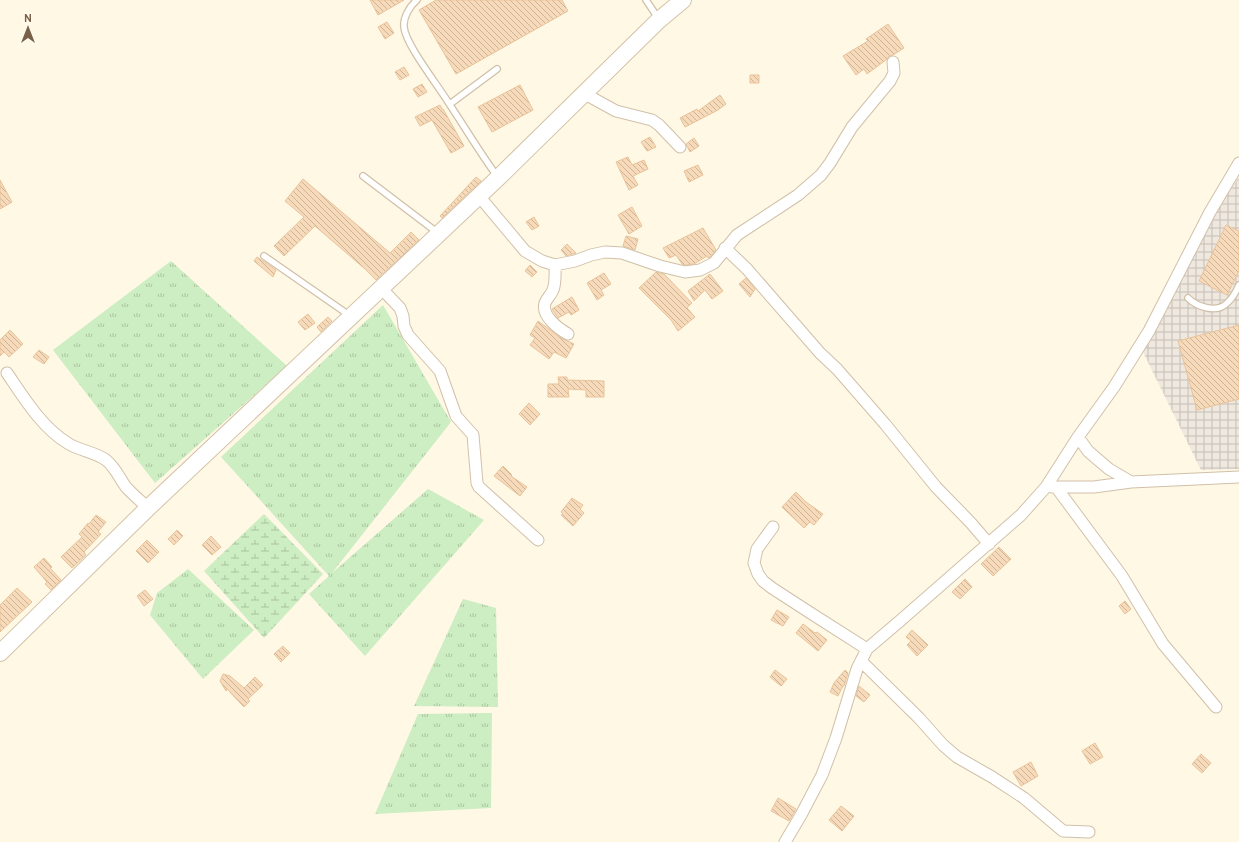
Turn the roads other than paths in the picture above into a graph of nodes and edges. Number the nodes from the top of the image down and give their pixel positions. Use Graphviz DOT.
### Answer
graph roads {
  1 [pos="417,0"];
  2 [pos="646,0"];
  3 [pos="683,0"];
  4 [pos="660,20"];
  5 [pos="893,62"];
  6 [pos="497,69"];
  7 [pos="585,94"];
  8 [pos="450,104"];
  9 [pos="680,147"];
  10 [pos="1239,162"];
  11 [pos="363,176"];
  12 [pos="498,178"];
  13 [pos="479,196"];
  14 [pos="439,234"];
  15 [pos="725,248"];
  16 [pos="264,256"];
  17 [pos="555,265"];
  18 [pos="1239,285"];
  19 [pos="381,288"];
  20 [pos="1188,298"];
  21 [pos="351,316"];
  22 [pos="568,334"];
  23 [pos="7,373"];
  24 [pos="1078,437"];
  25 [pos="1239,477"];
  26 [pos="1131,482"];
  27 [pos="1051,487"];
  28 [pos="148,508"];
  29 [pos="773,527"];
  30 [pos="538,540"];
  31 [pos="989,544"];
  32 [pos="3,645"];
  33 [pos="867,648"];
  34 [pos="861,661"];
  35 [pos="1216,707"];
  36 [pos="1089,832"];
  37 [pos="785,842"];
  1 -- 8 [label="lane"];
  2 -- 4 [label="lane"];
  3 -- 4 [label="street"];
  4 -- 7 [label="street"];
  5 -- 15 [label="street"];
  6 -- 8 [label="lane"];
  7 -- 9 [label="street"];
  7 -- 12 [label="street"];
  8 -- 12 [label="lane"];
  10 -- 24 [label="street"];
  11 -- 14 [label="lane"];
  12 -- 13 [label="street"];
  13 -- 14 [label="street"];
  13 -- 17 [label="street"];
  14 -- 19 [label="street"];
  15 -- 17 [label="street"];
  15 -- 31 [label="street"];
  16 -- 21 [label="lane"];
  17 -- 22 [label="street"];
  18 -- 20 [label="lane"];
  19 -- 21 [label="street"];
  19 -- 30 [label="street"];
  21 -- 28 [label="street"];
  23 -- 28 [label="street"];
  24 -- 26 [label="street"];
  24 -- 27 [label="street"];
  25 -- 26 [label="street"];
  26 -- 27 [label="street"];
  27 -- 31 [label="street"];
  27 -- 35 [label="street"];
  28 -- 32 [label="street"];
  29 -- 33 [label="street"];
  31 -- 33 [label="street"];
  33 -- 34 [label="street"];
  34 -- 36 [label="street"];
  34 -- 37 [label="street"];
}
